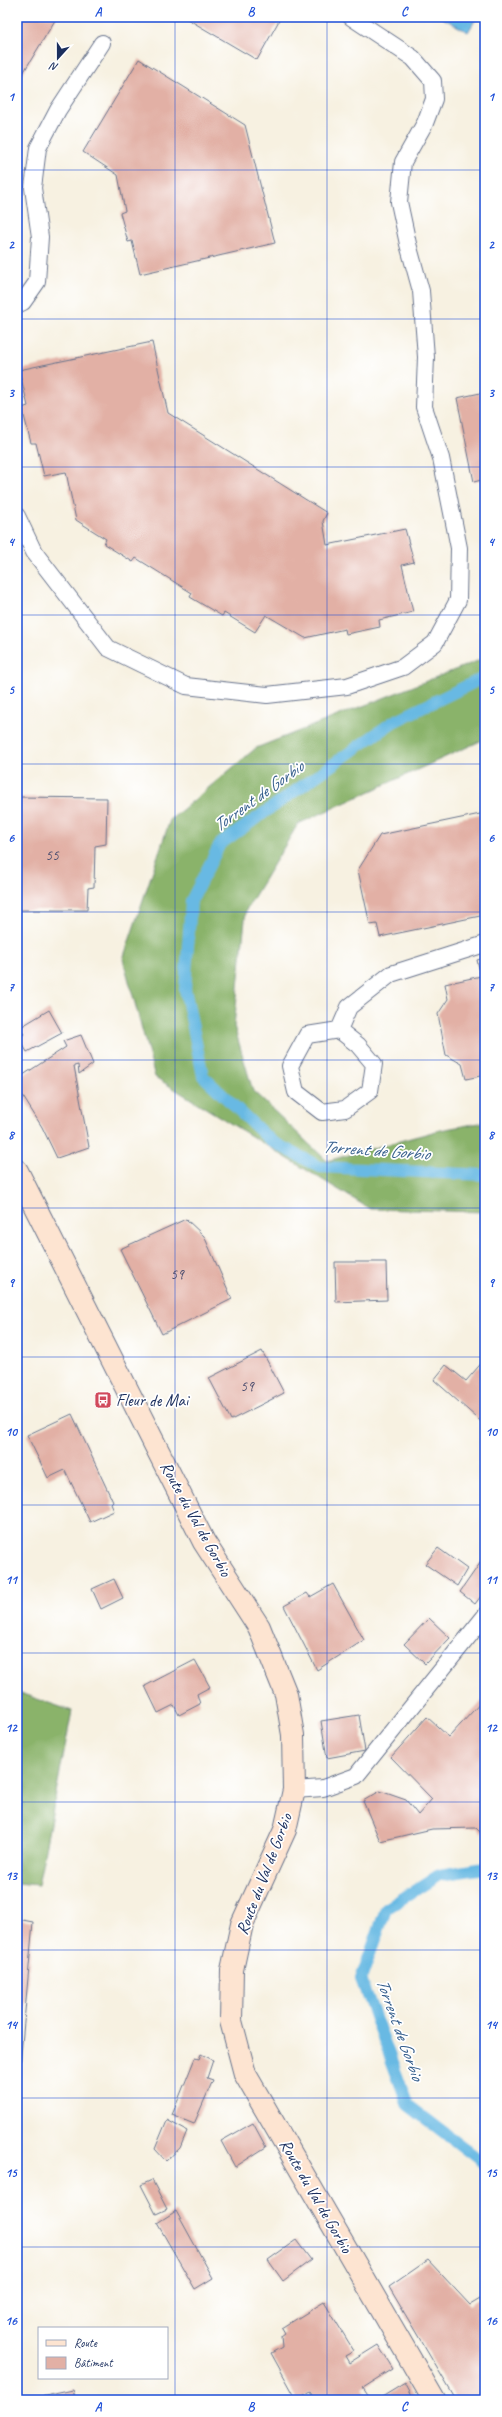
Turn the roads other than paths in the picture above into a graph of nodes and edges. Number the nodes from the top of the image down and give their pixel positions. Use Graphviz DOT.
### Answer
graph roads {
  1 [pos="351,17"];
  2 [pos="102,43"];
  3 [pos="17,305"];
  4 [pos="17,516"];
  5 [pos="485,944"];
  6 [pos="339,1030"];
  7 [pos="17,1171"];
  8 [pos="485,1616"];
  9 [pos="294,1790"];
  10 [pos="434,2400"];
  1 -- 4 [label="lane"];
  2 -- 3 [label="lane"];
  5 -- 6 [label="lane"];
  6 -- 6 [label="lane"];
  7 -- 9 [label="street, Route du Val de Gorbio"];
  8 -- 9 [label="lane"];
  9 -- 10 [label="street, Route du Val de Gorbio"];
}
